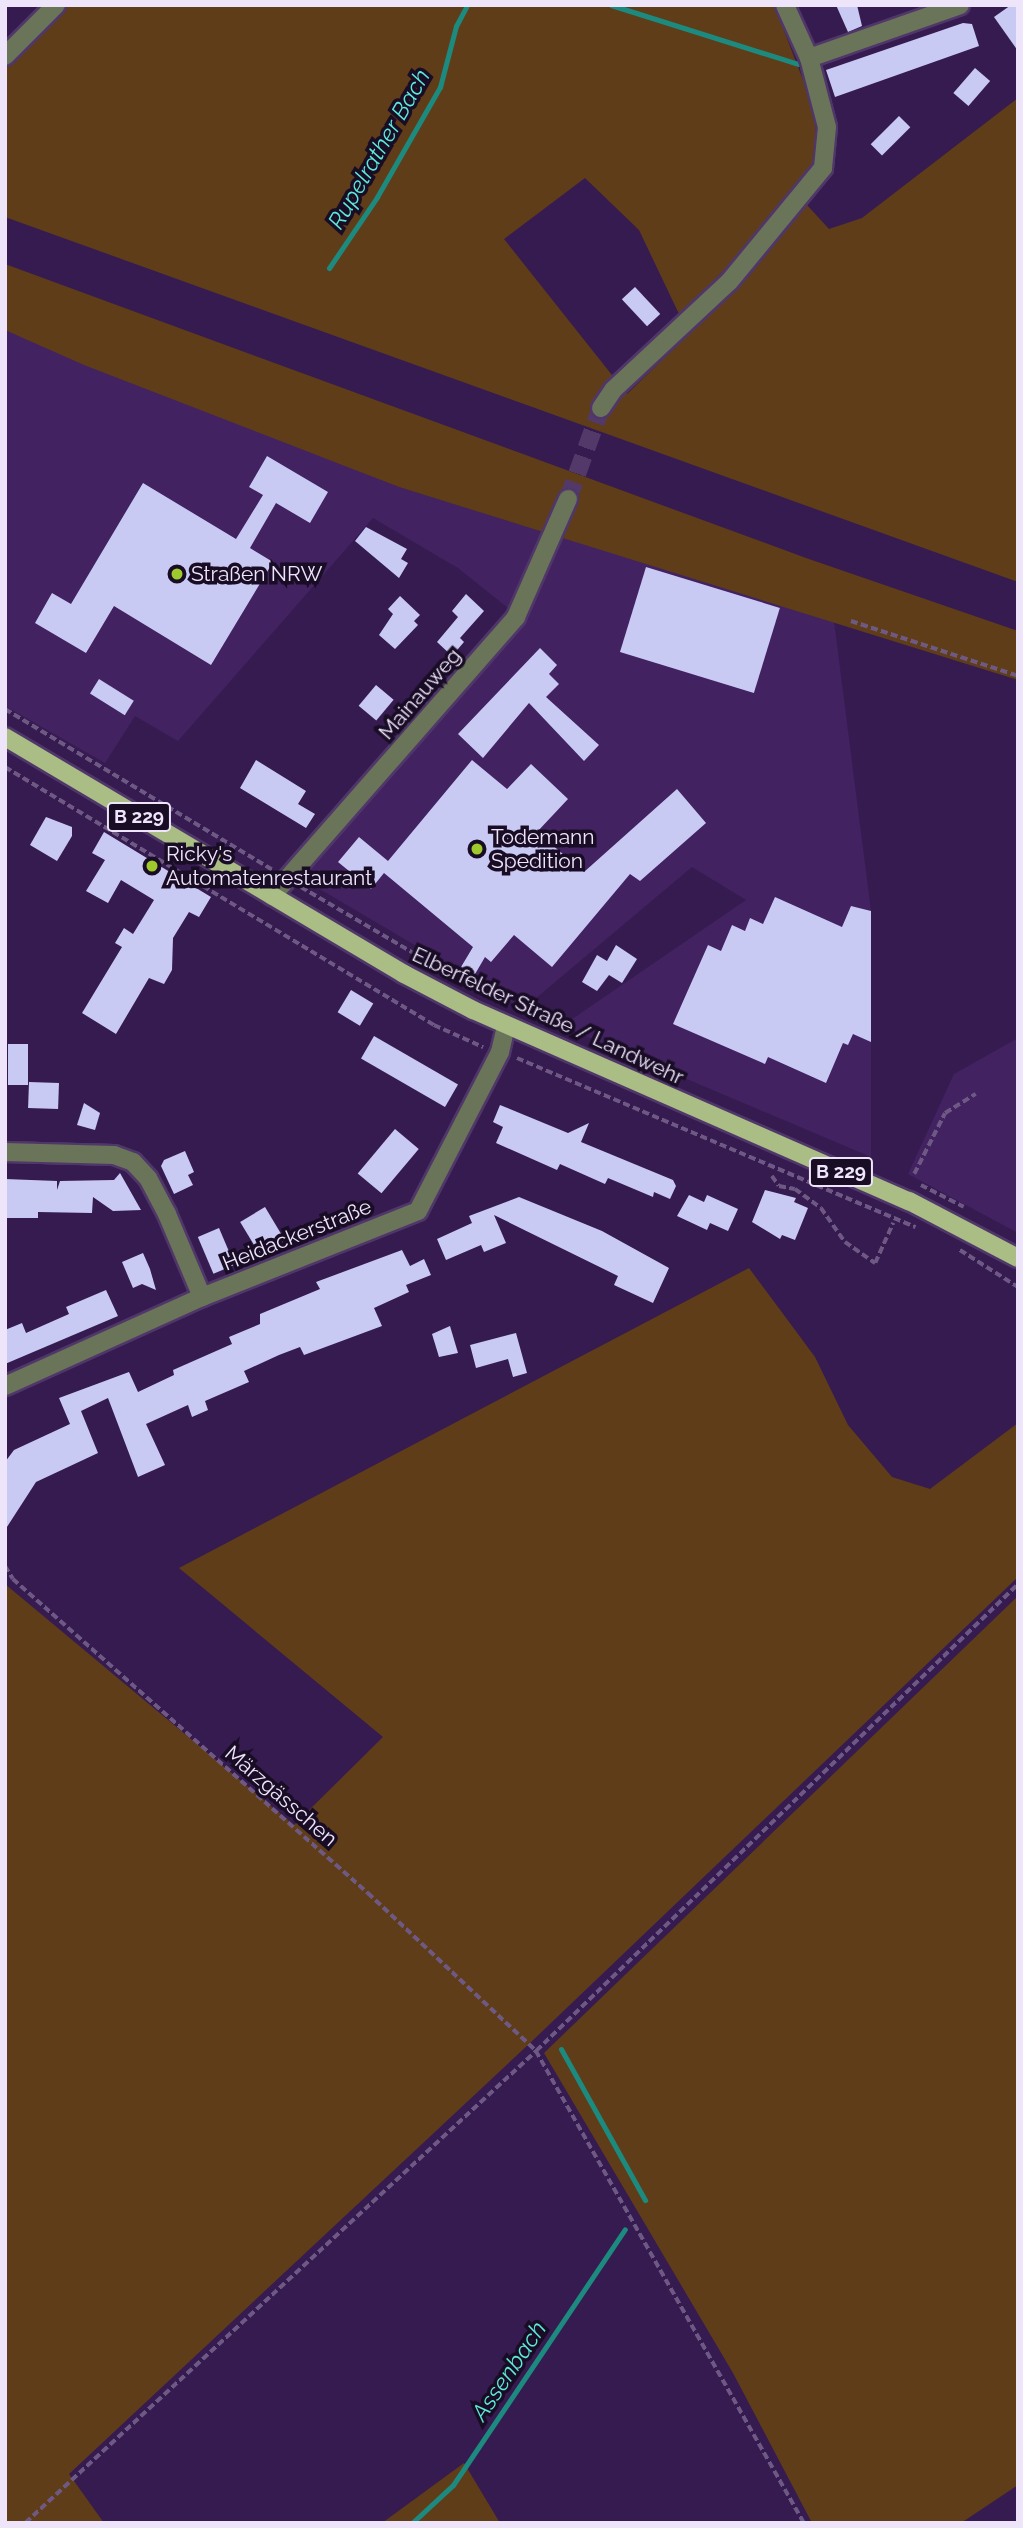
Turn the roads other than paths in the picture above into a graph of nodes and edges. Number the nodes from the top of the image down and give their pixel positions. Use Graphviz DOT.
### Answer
graph roads {
  1 [pos="56,5"];
  2 [pos="785,5"];
  3 [pos="960,5"];
  4 [pos="5,56"];
  5 [pos="809,58"];
  6 [pos="601,408"];
  7 [pos="568,499"];
  8 [pos="5,737"];
  9 [pos="272,896"];
  10 [pos="506,1026"];
  11 [pos="5,1152"];
  12 [pos="1018,1258"];
  13 [pos="202,1297"];
  14 [pos="5,1386"];
  1 -- 4 [label="street"];
  2 -- 5 [label="street"];
  3 -- 5 [label="street"];
  5 -- 6 [label="street"];
  7 -- 9 [label="street, Mainauweg"];
  8 -- 9 [label="main road, Elberfelder Straße / Landwehr / B 229"];
  9 -- 10 [label="main road, Elberfelder Straße / Landwehr / B 229"];
  10 -- 12 [label="main road, Elberfelder Straße / Landwehr / B 229"];
  10 -- 13 [label="street, Heidackerstraße"];
  11 -- 13 [label="street"];
  13 -- 14 [label="street, Heidackerstraße"];
}
